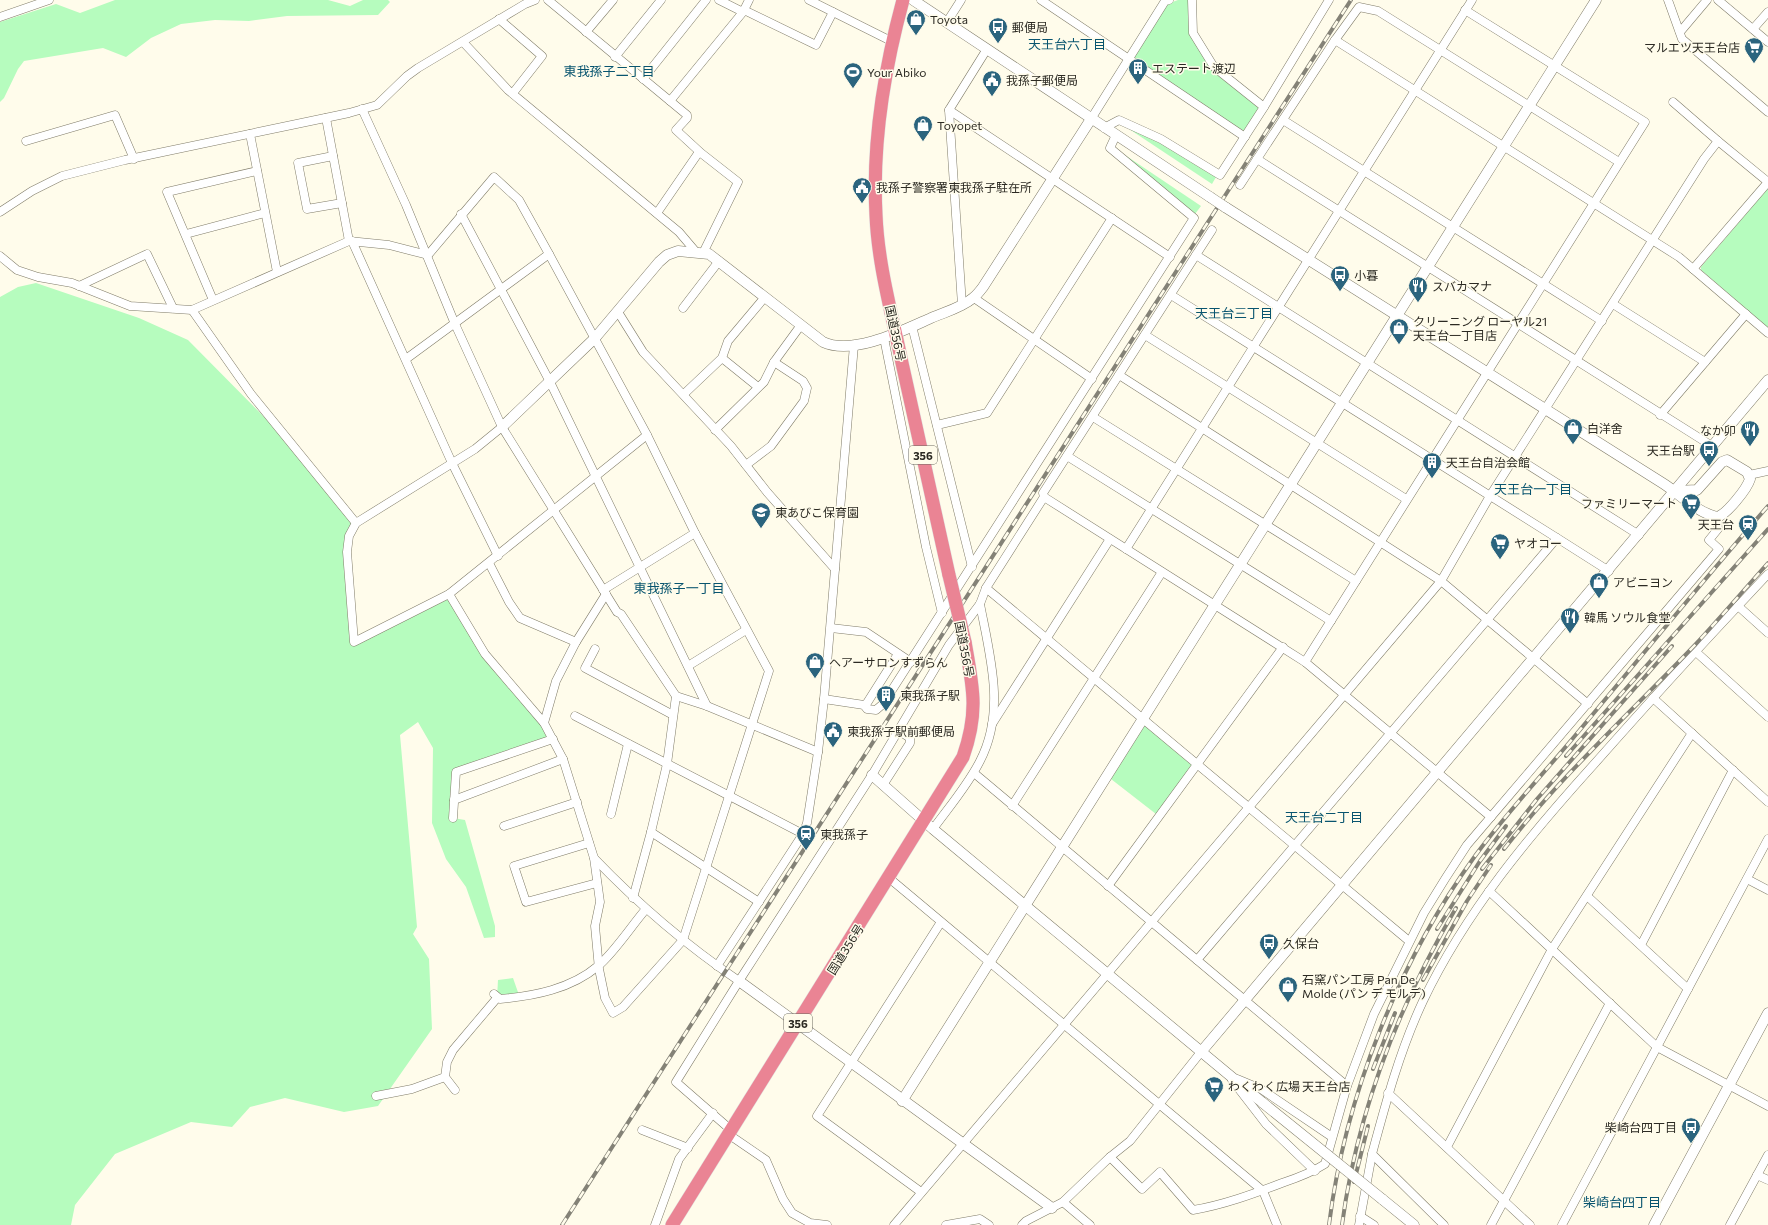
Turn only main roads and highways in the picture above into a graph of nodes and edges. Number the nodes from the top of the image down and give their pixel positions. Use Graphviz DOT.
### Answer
graph roads {
  1 [pos="902,0"];
  2 [pos="672,1225"];
  1 -- 2 [label="highway, 国道356号 / 356, bridge"];
}
